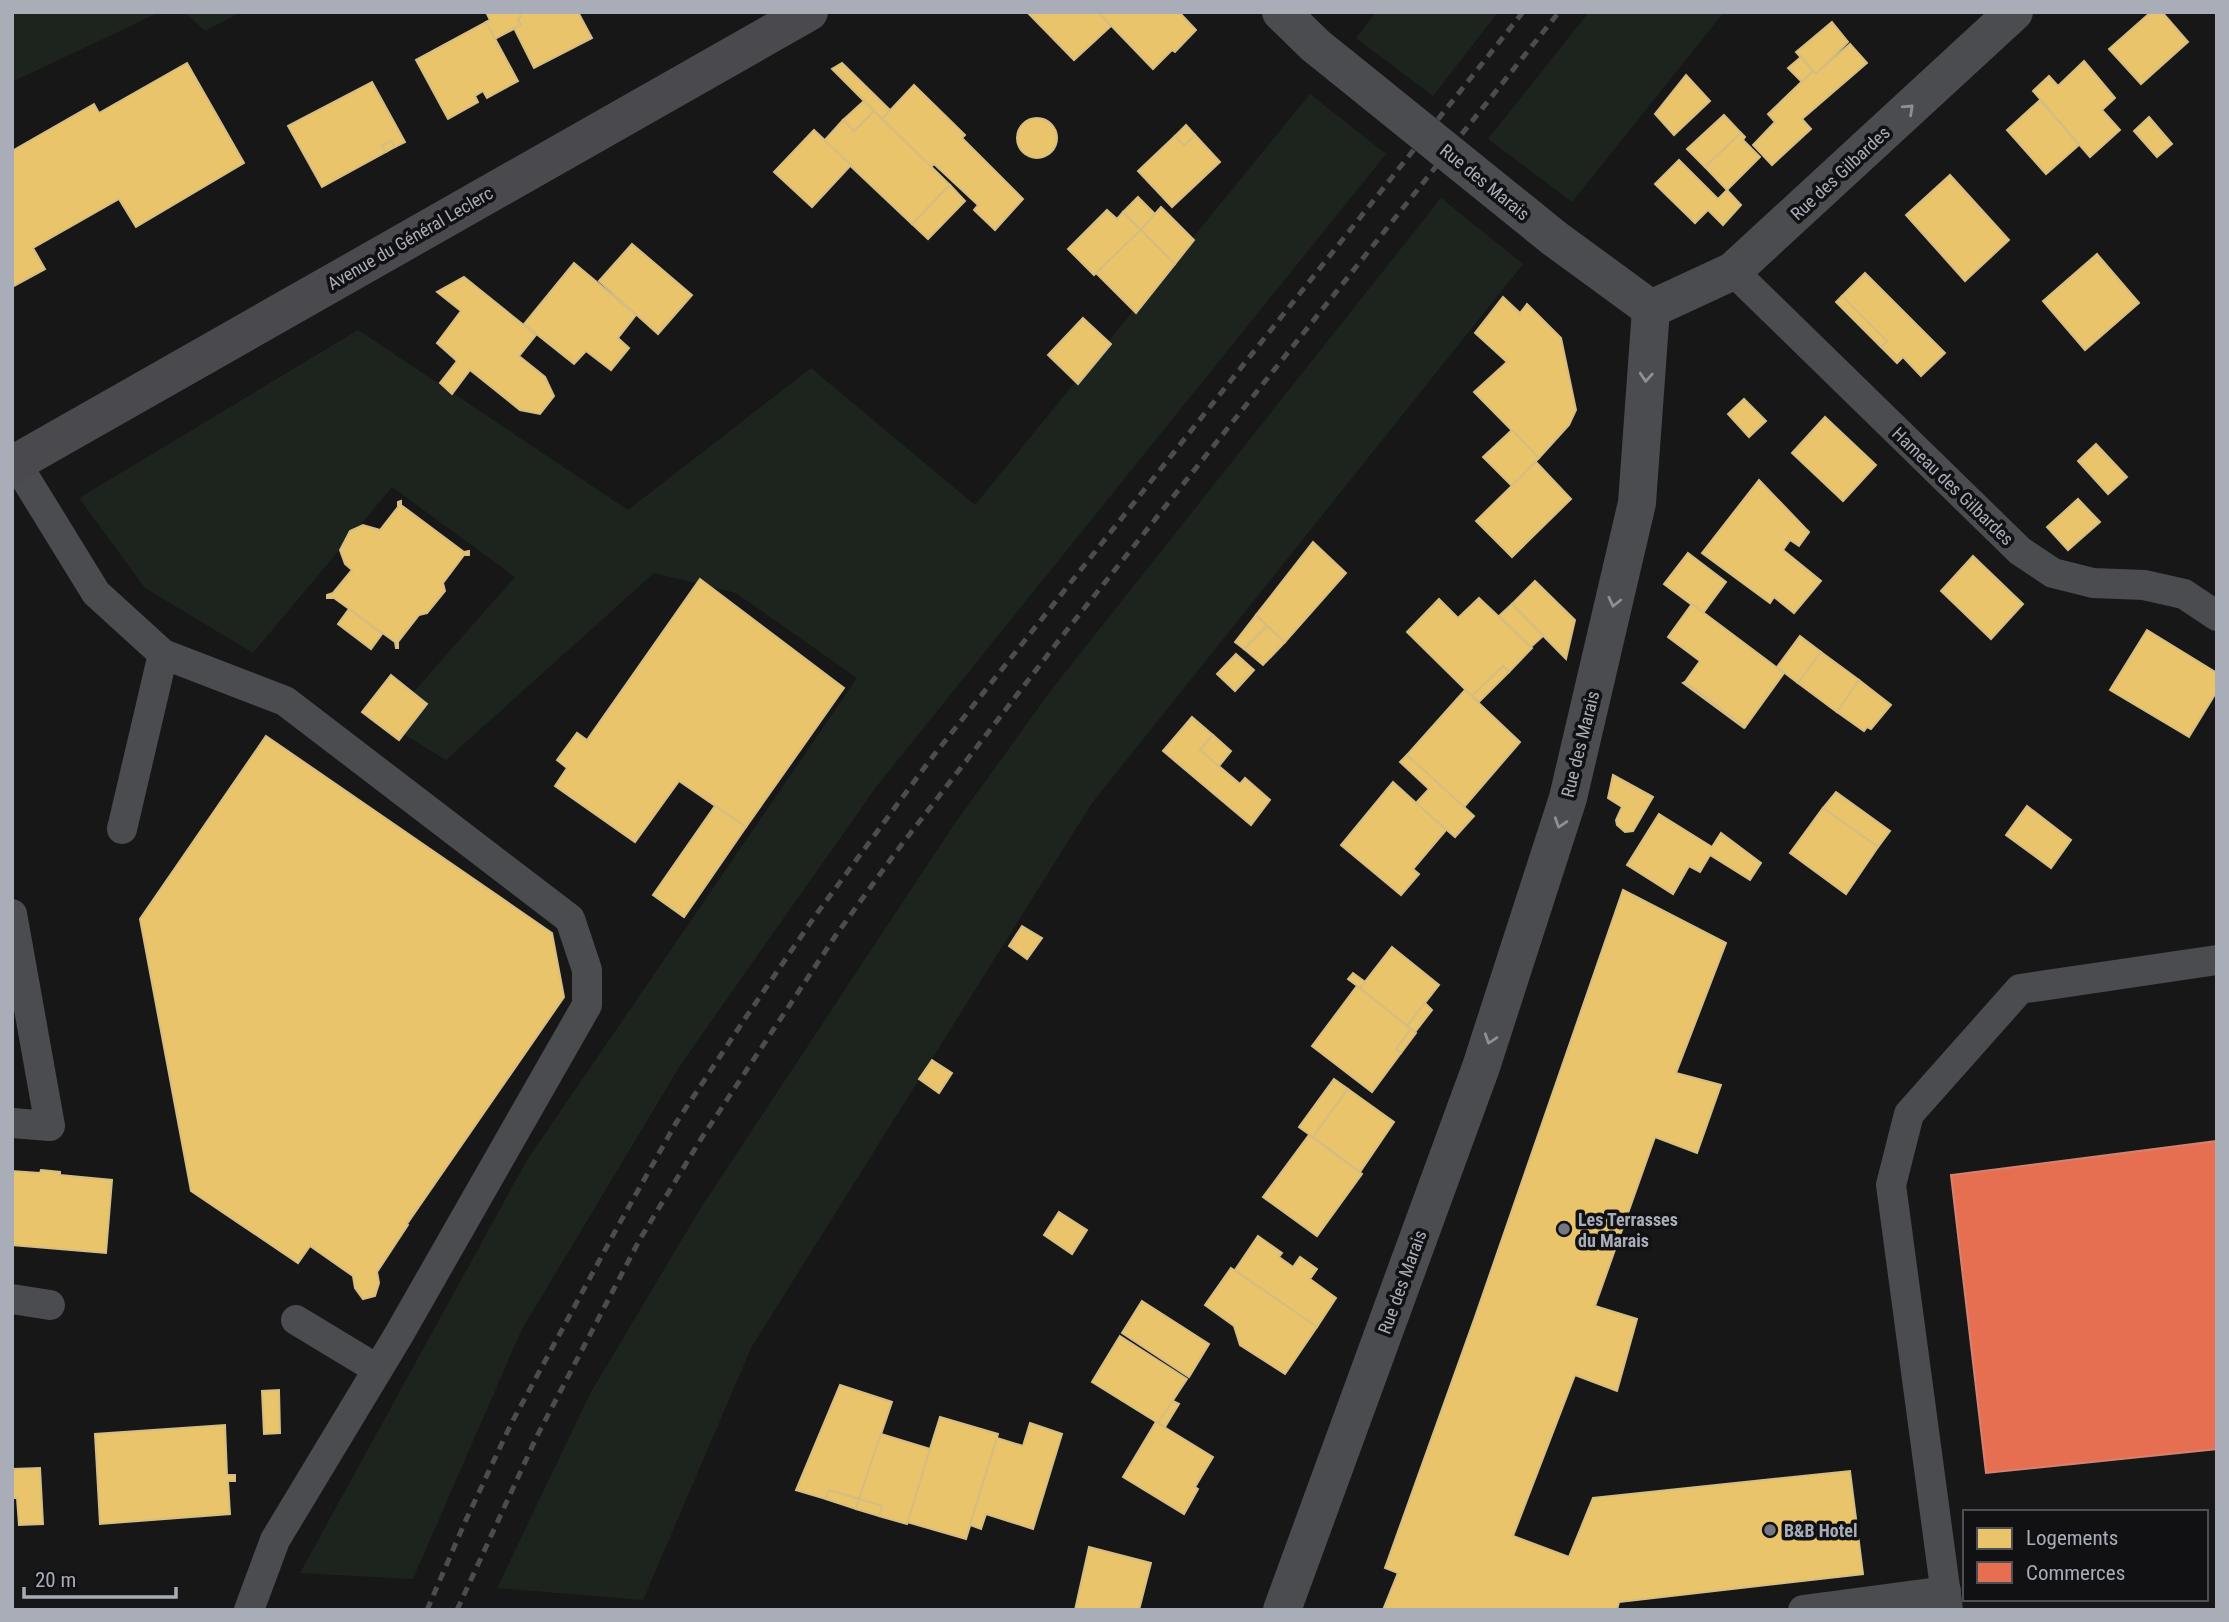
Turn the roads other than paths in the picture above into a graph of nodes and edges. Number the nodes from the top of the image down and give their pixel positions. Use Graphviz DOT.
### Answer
graph roads {
  1 [pos="809,12"];
  2 [pos="1282,12"];
  3 [pos="2014,12"];
  4 [pos="1733,271"];
  5 [pos="1651,309"];
  6 [pos="14,464"];
  7 [pos="2217,616"];
  8 [pos="163,654"];
  9 [pos="122,829"];
  10 [pos="12,914"];
  11 [pos="2217,960"];
  12 [pos="12,1124"];
  13 [pos="12,1299"];
  14 [pos="50,1305"];
  15 [pos="296,1320"];
  16 [pos="377,1369"];
  17 [pos="1947,1600"];
  18 [pos="249,1610"];
  19 [pos="1282,1610"];
  20 [pos="1803,1610"];
  1 -- 6 [label="main road, Avenue du Général Leclerc"];
  2 -- 5 [label="street, Rue des Marais, bridge"];
  4 -- 3 [label="street, Rue des Gilbardes, one-way"];
  4 -- 5 [label="street, Rue des Gilbardes"];
  4 -- 7 [label="lane, Hameau des Gilbardes"];
  5 -- 19 [label="street, Rue des Marais, one-way"];
  6 -- 8 [label="lane"];
  8 -- 9 [label="lane"];
  8 -- 16 [label="lane"];
  10 -- 12 [label="lane"];
  11 -- 17 [label="lane"];
  13 -- 14 [label="lane"];
  15 -- 16 [label="lane"];
  16 -- 18 [label="lane"];
  17 -- 20 [label="lane"];
}
